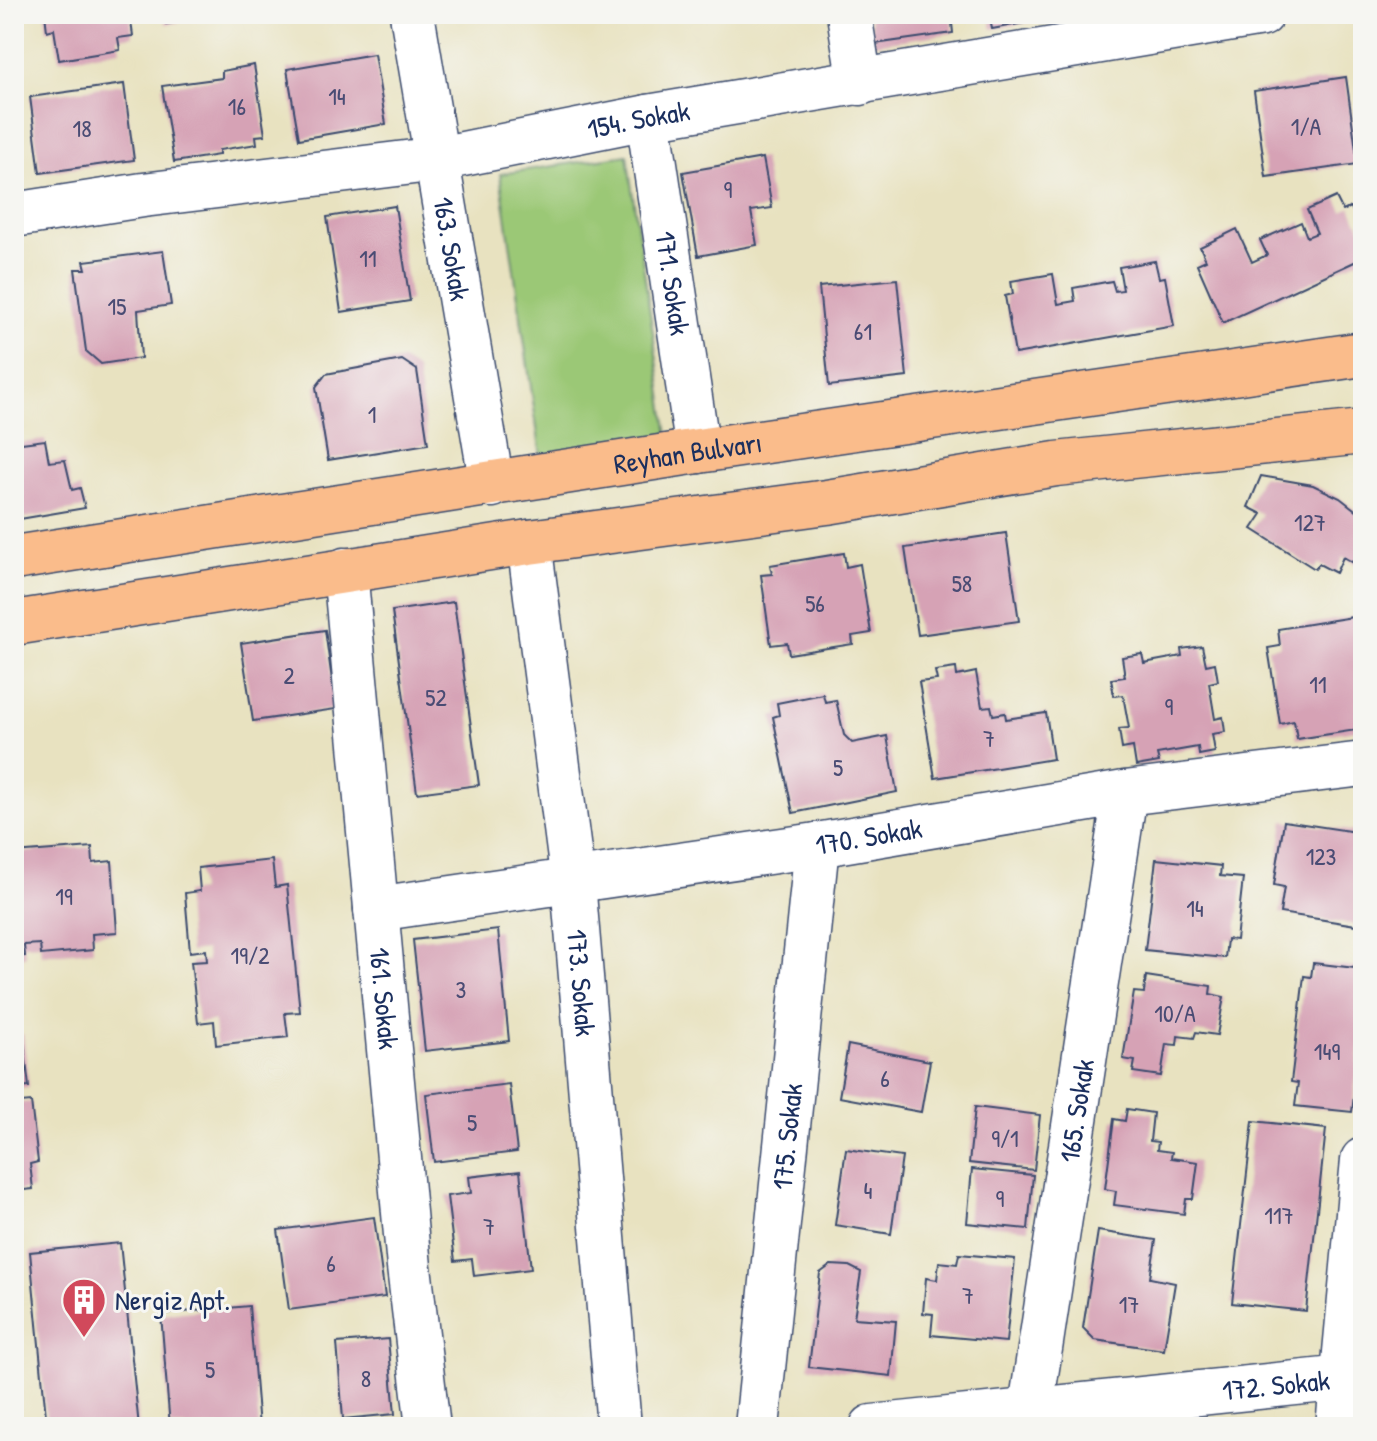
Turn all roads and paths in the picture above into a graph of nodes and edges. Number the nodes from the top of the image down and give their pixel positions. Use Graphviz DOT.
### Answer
graph roads {
  1 [pos="412,14"];
  2 [pos="849,14"];
  3 [pos="1262,14"];
  4 [pos="1143,24"];
  5 [pos="860,83"];
  6 [pos="648,117"];
  7 [pos="438,159"];
  8 [pos="14,215"];
  9 [pos="1363,354"];
  10 [pos="1363,432"];
  11 [pos="1302,438"];
  12 [pos="698,451"];
  13 [pos="1363,456"];
  14 [pos="492,485"];
  15 [pos="529,542"];
  16 [pos="14,558"];
  17 [pos="345,570"];
  18 [pos="14,623"];
  19 [pos="1363,764"];
  20 [pos="1125,793"];
  21 [pos="817,845"];
  22 [pos="573,882"];
  23 [pos="376,909"];
  24 [pos="1363,1160"];
  25 [pos="1344,1378"];
  26 [pos="1030,1418"];
  27 [pos="428,1427"];
  28 [pos="619,1427"];
  29 [pos="757,1427"];
  30 [pos="872,1427"];
  31 [pos="1338,1427"];
  1 -- 7 [label="street, 163. Sokak"];
  2 -- 5 [label="street"];
  3 -- 4 [label="street, 154. Sokak"];
  4 -- 5 [label="street, 154. Sokak"];
  5 -- 6 [label="street, 154. Sokak"];
  6 -- 7 [label="street, 154. Sokak"];
  6 -- 12 [label="street, 171. Sokak"];
  7 -- 8 [label="street, 154. Sokak"];
  7 -- 14 [label="street, 163. Sokak"];
  9 -- 12 [label="main road, Reyhan Bulvarı"];
  10 -- 11 [label="main road"];
  11 -- 13 [label="street"];
  11 -- 15 [label="main road"];
  12 -- 14 [label="main road, Reyhan Bulvarı"];
  14 -- 16 [label="main road, Reyhan Bulvarı"];
  15 -- 17 [label="main road"];
  15 -- 22 [label="street, 173. Sokak"];
  17 -- 18 [label="main road"];
  17 -- 23 [label="street, 161. Sokak"];
  19 -- 20 [label="street, 170. Sokak"];
  20 -- 21 [label="street, 170. Sokak"];
  20 -- 26 [label="street, 165. Sokak"];
  21 -- 22 [label="street, 170. Sokak"];
  21 -- 29 [label="street, 175. Sokak"];
  22 -- 23 [label="street, 170. Sokak"];
  22 -- 28 [label="street, 173. Sokak"];
  23 -- 27 [label="street, 161. Sokak"];
  24 -- 25 [label="street"];
  25 -- 26 [label="street, 172. Sokak"];
  25 -- 31 [label="street"];
  26 -- 30 [label="street, 172. Sokak"];
}
